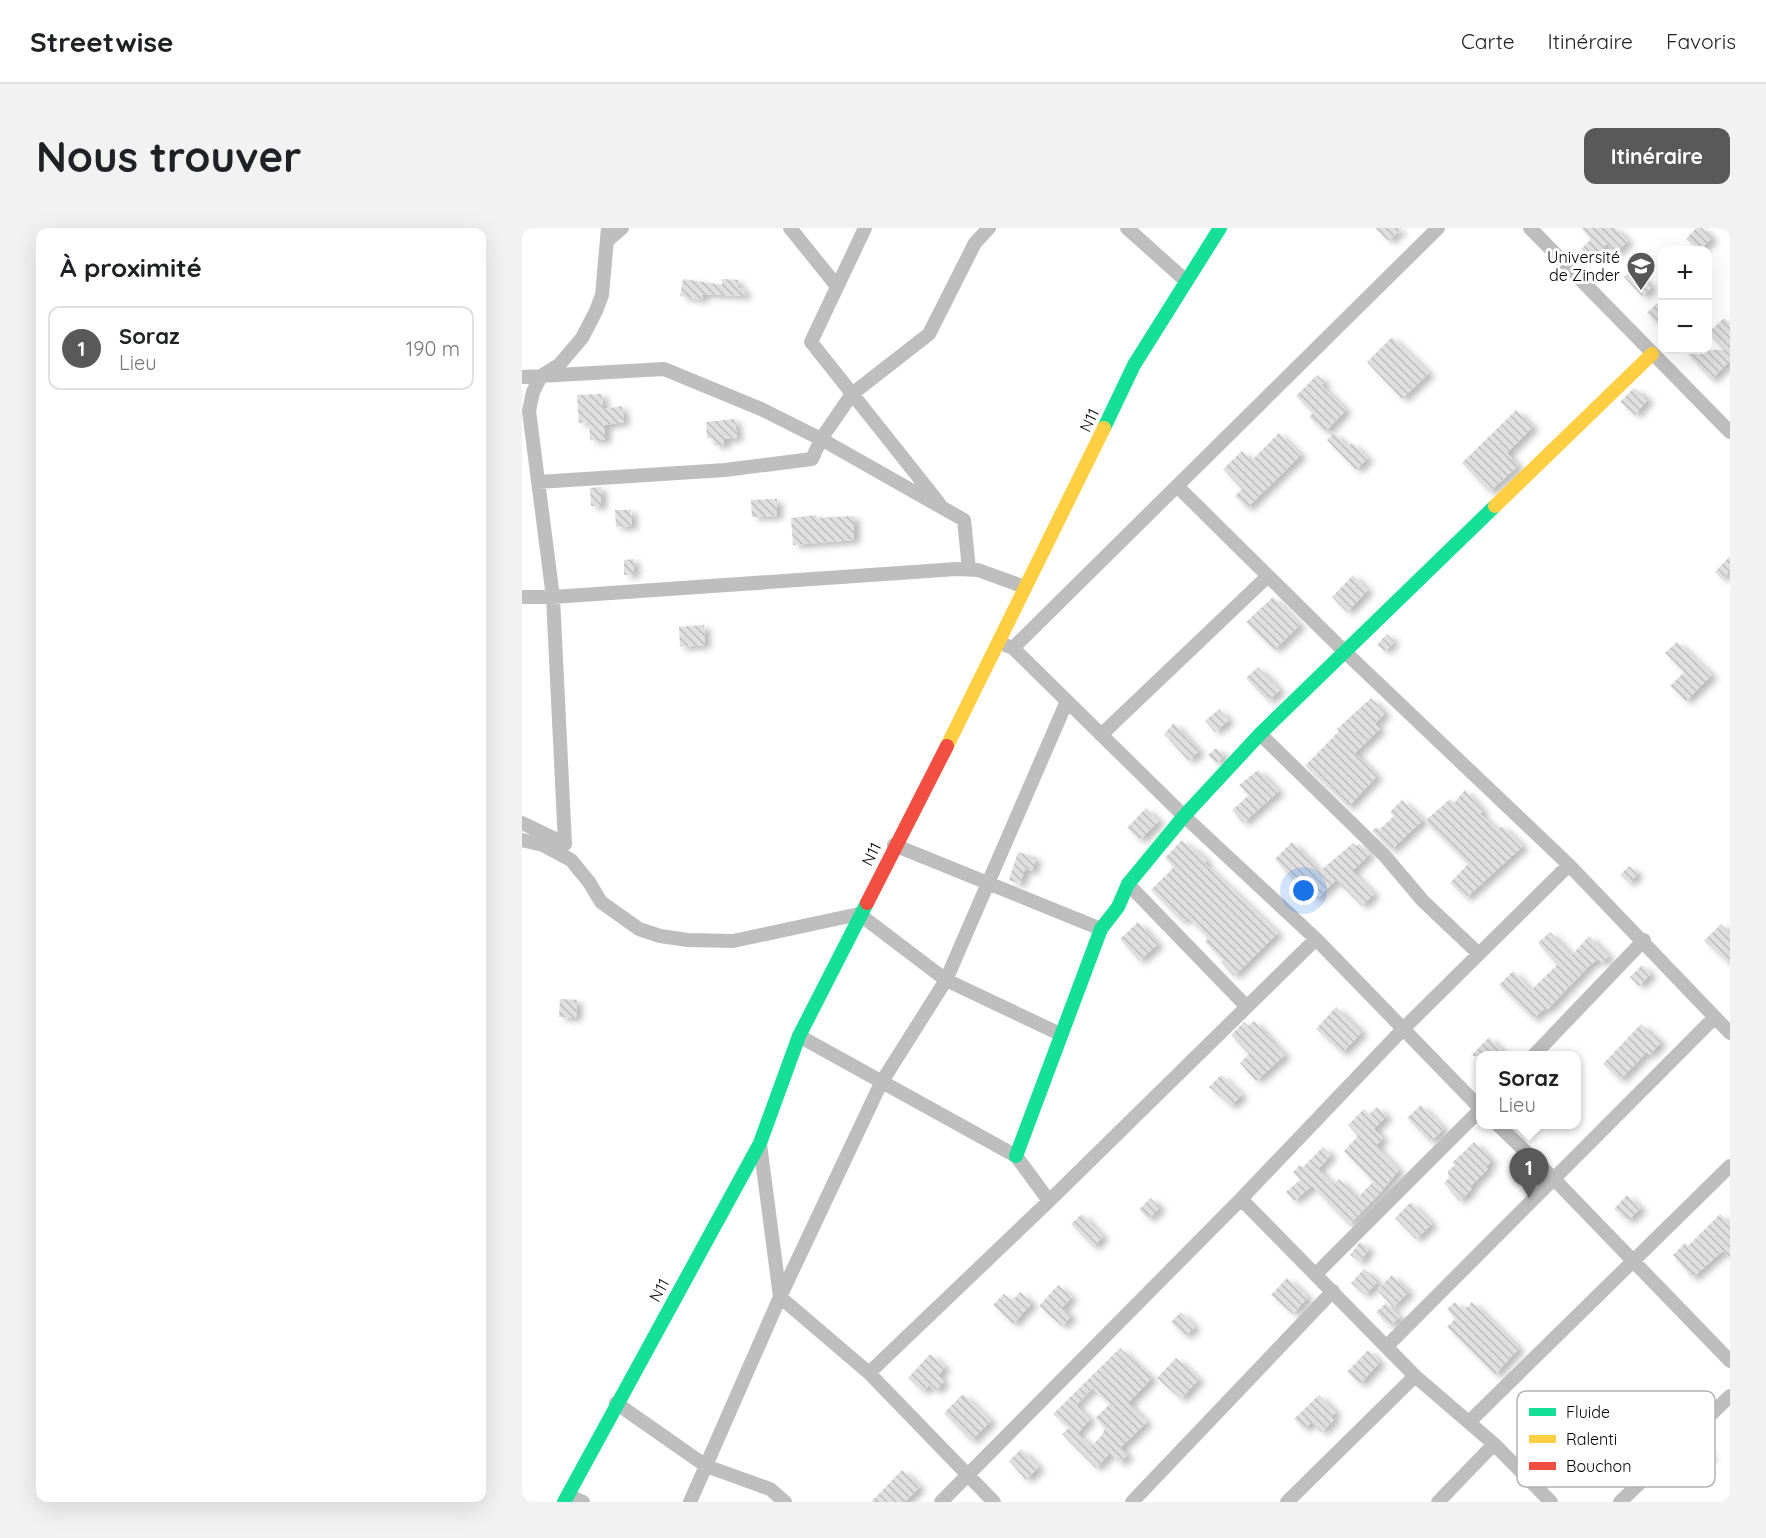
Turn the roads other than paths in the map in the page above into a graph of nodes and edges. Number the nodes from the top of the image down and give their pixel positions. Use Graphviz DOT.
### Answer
graph roads {
  1 [pos="622,228"];
  2 [pos="790,228"];
  3 [pos="864,228"];
  4 [pos="990,228"];
  5 [pos="1127,228"];
  6 [pos="1220,228"];
  7 [pos="1438,228"];
  8 [pos="1530,228"];
  9 [pos="608,235"];
  10 [pos="1185,280"];
  11 [pos="836,285"];
  12 [pos="1652,354"];
  13 [pos="541,376"];
  14 [pos="522,377"];
  15 [pos="852,394"];
  16 [pos="1730,432"];
  17 [pos="820,439"];
  18 [pos="538,482"];
  19 [pos="1178,486"];
  20 [pos="945,510"];
  21 [pos="969,569"];
  22 [pos="1268,576"];
  23 [pos="1025,587"];
  24 [pos="522,597"];
  25 [pos="553,597"];
  26 [pos="1007,646"];
  27 [pos="1344,651"];
  28 [pos="1066,701"];
  29 [pos="1260,734"];
  30 [pos="1101,735"];
  31 [pos="1184,816"];
  32 [pos="522,824"];
  33 [pos="522,840"];
  34 [pos="565,844"];
  35 [pos="543,845"];
  36 [pos="894,845"];
  37 [pos="1569,865"];
  38 [pos="986,882"];
  39 [pos="1128,884"];
  40 [pos="859,915"];
  41 [pos="1101,929"];
  42 [pos="1316,939"];
  43 [pos="1644,940"];
  44 [pos="1479,954"];
  45 [pos="946,980"];
  46 [pos="1246,1006"];
  47 [pos="1715,1017"];
  48 [pos="1404,1028"];
  49 [pos="1730,1033"];
  50 [pos="1060,1034"];
  51 [pos="799,1036"];
  52 [pos="1538,1051"];
  53 [pos="882,1083"];
  54 [pos="1476,1104"];
  55 [pos="1476,1114"];
  56 [pos="1501,1129"];
  57 [pos="760,1143"];
  58 [pos="1016,1156"];
  59 [pos="1730,1166"];
  60 [pos="1553,1178"];
  61 [pos="1241,1199"];
  62 [pos="1049,1201"];
  63 [pos="1632,1260"];
  64 [pos="1316,1274"];
  65 [pos="1333,1291"];
  66 [pos="780,1297"];
  67 [pos="1388,1345"];
  68 [pos="1730,1361"];
  69 [pos="869,1373"];
  70 [pos="1415,1376"];
  71 [pos="1730,1396"];
  72 [pos="616,1403"];
  73 [pos="1715,1410"];
  74 [pos="1469,1422"];
  75 [pos="1494,1444"];
  76 [pos="706,1466"];
  77 [pos="1517,1467"];
  78 [pos="968,1477"];
  79 [pos="1536,1487"];
  80 [pos="1636,1487"];
  81 [pos="566,1498"];
  82 [pos="583,1502"];
  83 [pos="690,1502"];
  84 [pos="785,1502"];
  85 [pos="941,1502"];
  86 [pos="994,1502"];
  87 [pos="1132,1502"];
  88 [pos="1287,1502"];
  89 [pos="1438,1502"];
  90 [pos="1551,1502"];
  91 [pos="1620,1502"];
  1 -- 9 [label="street"];
  2 -- 11 [label="street"];
  3 -- 11 [label="street"];
  4 -- 15 [label="street"];
  5 -- 10 [label="street"];
  6 -- 10 [label="main road, N11"];
  7 -- 19 [label="street"];
  8 -- 12 [label="street"];
  9 -- 13 [label="street"];
  10 -- 23 [label="main road, N11"];
  11 -- 15 [label="street"];
  12 -- 16 [label="street"];
  12 -- 27 [label="main road"];
  13 -- 14 [label="street"];
  13 -- 17 [label="street"];
  13 -- 18 [label="street"];
  15 -- 17 [label="street"];
  15 -- 20 [label="street"];
  17 -- 18 [label="street"];
  17 -- 20 [label="street"];
  18 -- 25 [label="street"];
  19 -- 22 [label="street"];
  19 -- 26 [label="street"];
  20 -- 21 [label="street"];
  21 -- 23 [label="street"];
  21 -- 25 [label="street"];
  22 -- 27 [label="street"];
  22 -- 30 [label="street"];
  23 -- 26 [label="main road, N11"];
  24 -- 25 [label="street"];
  25 -- 34 [label="street"];
  26 -- 28 [label="street"];
  26 -- 36 [label="main road, N11"];
  27 -- 29 [label="main road"];
  27 -- 37 [label="street"];
  28 -- 30 [label="street"];
  28 -- 38 [label="street"];
  29 -- 31 [label="main road"];
  29 -- 44 [label="street"];
  30 -- 31 [label="street"];
  31 -- 39 [label="main road"];
  31 -- 42 [label="street"];
  32 -- 34 [label="street"];
  33 -- 35 [label="street"];
  34 -- 35 [label="street"];
  35 -- 40 [label="street"];
  36 -- 38 [label="street"];
  36 -- 40 [label="main road, N11"];
  37 -- 43 [label="street"];
  37 -- 44 [label="street"];
  38 -- 41 [label="street"];
  38 -- 45 [label="street"];
  39 -- 41 [label="main road"];
  39 -- 46 [label="street"];
  40 -- 45 [label="street"];
  40 -- 51 [label="main road, N11"];
  41 -- 50 [label="main road"];
  42 -- 46 [label="street"];
  42 -- 48 [label="street"];
  43 -- 47 [label="street"];
  43 -- 52 [label="street"];
  44 -- 48 [label="street"];
  45 -- 50 [label="street"];
  45 -- 53 [label="street"];
  46 -- 62 [label="street"];
  47 -- 49 [label="street"];
  47 -- 60 [label="street"];
  48 -- 54 [label="street"];
  48 -- 61 [label="street"];
  50 -- 58 [label="main road"];
  51 -- 53 [label="street"];
  51 -- 57 [label="main road, N11"];
  53 -- 58 [label="street"];
  53 -- 66 [label="street"];
  55 -- 64 [label="street"];
  56 -- 60 [label="street"];
  57 -- 66 [label="street"];
  57 -- 72 [label="main road, N11"];
  58 -- 62 [label="street"];
  59 -- 63 [label="street"];
  60 -- 63 [label="street"];
  60 -- 67 [label="street"];
  61 -- 64 [label="street"];
  61 -- 78 [label="street"];
  62 -- 69 [label="street"];
  63 -- 68 [label="street"];
  63 -- 74 [label="street"];
  64 -- 65 [label="street"];
  65 -- 67 [label="street"];
  65 -- 87 [label="street"];
  66 -- 69 [label="street"];
  66 -- 76 [label="street"];
  67 -- 70 [label="street"];
  69 -- 78 [label="street"];
  70 -- 74 [label="street"];
  70 -- 88 [label="street"];
  71 -- 73 [label="street"];
  72 -- 76 [label="street"];
  72 -- 81 [label="main road, N11"];
  74 -- 75 [label="street"];
  75 -- 77 [label="street"];
  75 -- 89 [label="street"];
  76 -- 83 [label="street"];
  76 -- 84 [label="street"];
  78 -- 85 [label="street"];
  78 -- 86 [label="street"];
  79 -- 90 [label="street"];
  80 -- 91 [label="street"];
  81 -- 82 [label="street"];
}
